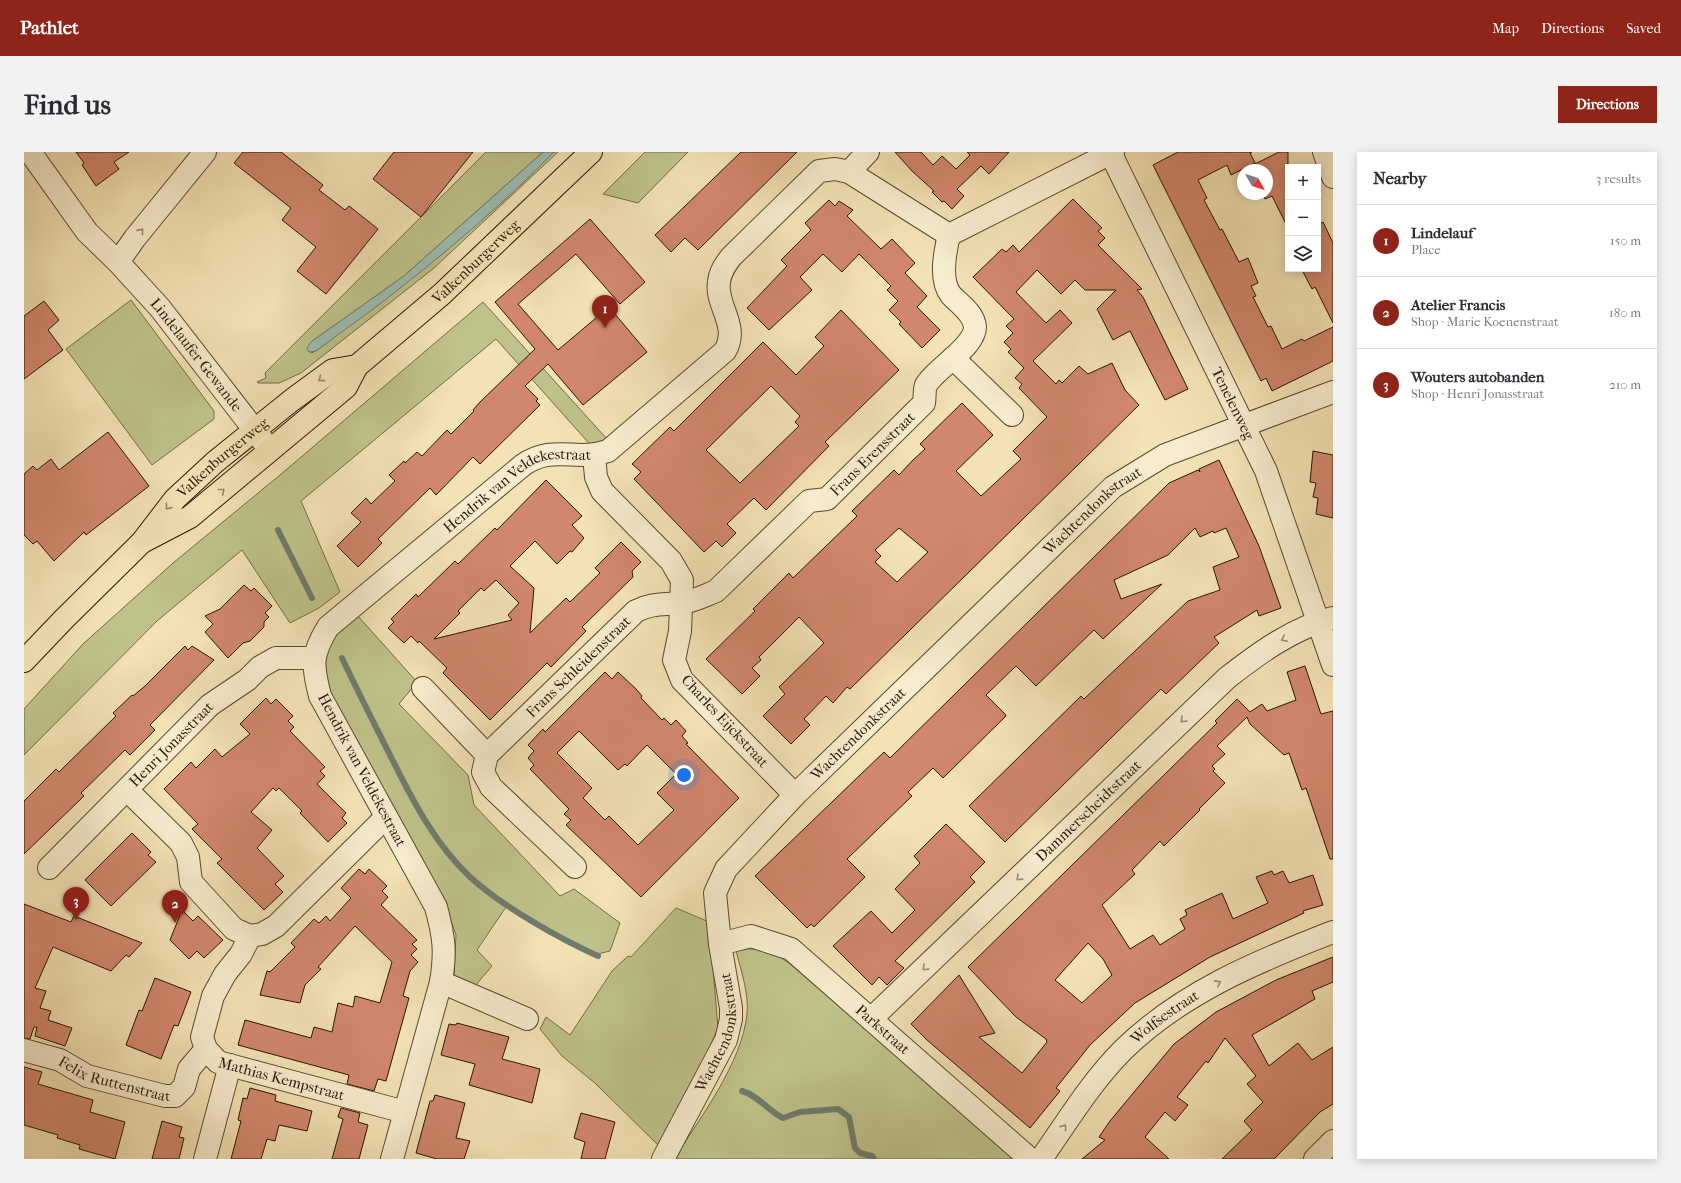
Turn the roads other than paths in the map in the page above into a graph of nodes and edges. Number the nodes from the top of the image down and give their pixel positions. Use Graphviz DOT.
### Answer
graph roads {
  1 [pos="30,152"];
  2 [pos="205,152"];
  3 [pos="591,152"];
  4 [pos="868,152"];
  5 [pos="1111,152"];
  6 [pos="1324,152"];
  7 [pos="849,172"];
  8 [pos="1333,177"];
  9 [pos="949,235"];
  10 [pos="118,262"];
  11 [pos="953,358"];
  12 [pos="357,366"];
  13 [pos="1333,392"];
  14 [pos="1012,415"];
  15 [pos="1244,425"];
  16 [pos="254,430"];
  17 [pos="270,450"];
  18 [pos="594,456"];
  19 [pos="142,542"];
  20 [pos="681,603"];
  21 [pos="1326,619"];
  22 [pos="314,658"];
  23 [pos="24,661"];
  24 [pos="1333,665"];
  25 [pos="423,688"];
  26 [pos="487,755"];
  27 [pos="127,790"];
  28 [pos="795,795"];
  29 [pos="385,818"];
  30 [pos="575,867"];
  31 [pos="49,868"];
  32 [pos="1333,932"];
  33 [pos="250,936"];
  34 [pos="720,944"];
  35 [pos="441,982"];
  36 [pos="527,1019"];
  37 [pos="871,1019"];
  38 [pos="206,1049"];
  39 [pos="24,1050"];
  40 [pos="230,1065"];
  41 [pos="405,1112"];
  42 [pos="1333,1141"];
  43 [pos="205,1159"];
  44 [pos="392,1159"];
  45 [pos="663,1159"];
  46 [pos="1030,1159"];
  47 [pos="1041,1159"];
  48 [pos="1315,1159"];
  1 -- 10 [label="street, Lindelaufer Gewande"];
  10 -- 2 [label="street, one-way"];
  3 -- 12 [label="main road, Valkenburgerweg"];
  4 -- 7 [label="street"];
  5 -- 9 [label="street"];
  5 -- 15 [label="street, Tenelenweg"];
  6 -- 8 [label="street"];
  7 -- 9 [label="street, Hendrik van Veldekestraat"];
  7 -- 18 [label="street, Hendrik van Veldekestraat"];
  9 -- 11 [label="street, Frans Erensstraat"];
  10 -- 16 [label="street, Lindelaufer Gewande"];
  11 -- 14 [label="street"];
  11 -- 20 [label="street, Frans Erensstraat"];
  12 -- 16 [label="main road, Valkenburgerweg, one-way"];
  12 -- 17 [label="main road, Valkenburgerweg"];
  13 -- 15 [label="street, Wachtendonkstraat"];
  15 -- 21 [label="street, Tenelenweg"];
  15 -- 28 [label="street, Wachtendonkstraat"];
  16 -- 17 [label="street, Lindelaufer Gewande"];
  16 -- 19 [label="main road, Valkenburgerweg, one-way"];
  19 -- 17 [label="main road, Valkenburgerweg, one-way"];
  18 -- 20 [label="street, Charles Eijckstraat"];
  18 -- 22 [label="street, Hendrik van Veldekestraat"];
  19 -- 23 [label="main road, Valkenburgerweg"];
  20 -- 26 [label="street, Frans Schleidenstraat"];
  20 -- 28 [label="street, Charles Eijckstraat"];
  21 -- 24 [label="street, Tenelenweg"];
  21 -- 37 [label="street, Dammerscheidtstraat, one-way"];
  22 -- 27 [label="street, Henri Jonasstraat"];
  22 -- 29 [label="street, Hendrik van Veldekestraat"];
  25 -- 26 [label="street"];
  26 -- 30 [label="street"];
  27 -- 31 [label="street, Henri Jonasstraat"];
  27 -- 33 [label="street"];
  28 -- 34 [label="street, Wachtendonkstraat"];
  29 -- 33 [label="street"];
  29 -- 35 [label="street, Hendrik van Veldekestraat"];
  47 -- 32 [label="street, Wolfsestraat, one-way"];
  33 -- 38 [label="street, Mathias Kempstraat"];
  34 -- 37 [label="street, Parkstraat"];
  34 -- 45 [label="street, Wachtendonkstraat"];
  35 -- 36 [label="street"];
  35 -- 41 [label="street, Hendrik van Veldekestraat"];
  37 -- 46 [label="street, Parkstraat"];
  38 -- 39 [label="street, Felix Ruttenstraat"];
  38 -- 40 [label="street, Mathias Kempstraat"];
  40 -- 41 [label="street, Mathias Kempstraat"];
  40 -- 43 [label="street"];
  41 -- 44 [label="street, Hendrik van Veldekestraat"];
  42 -- 48 [label="street"];
}
